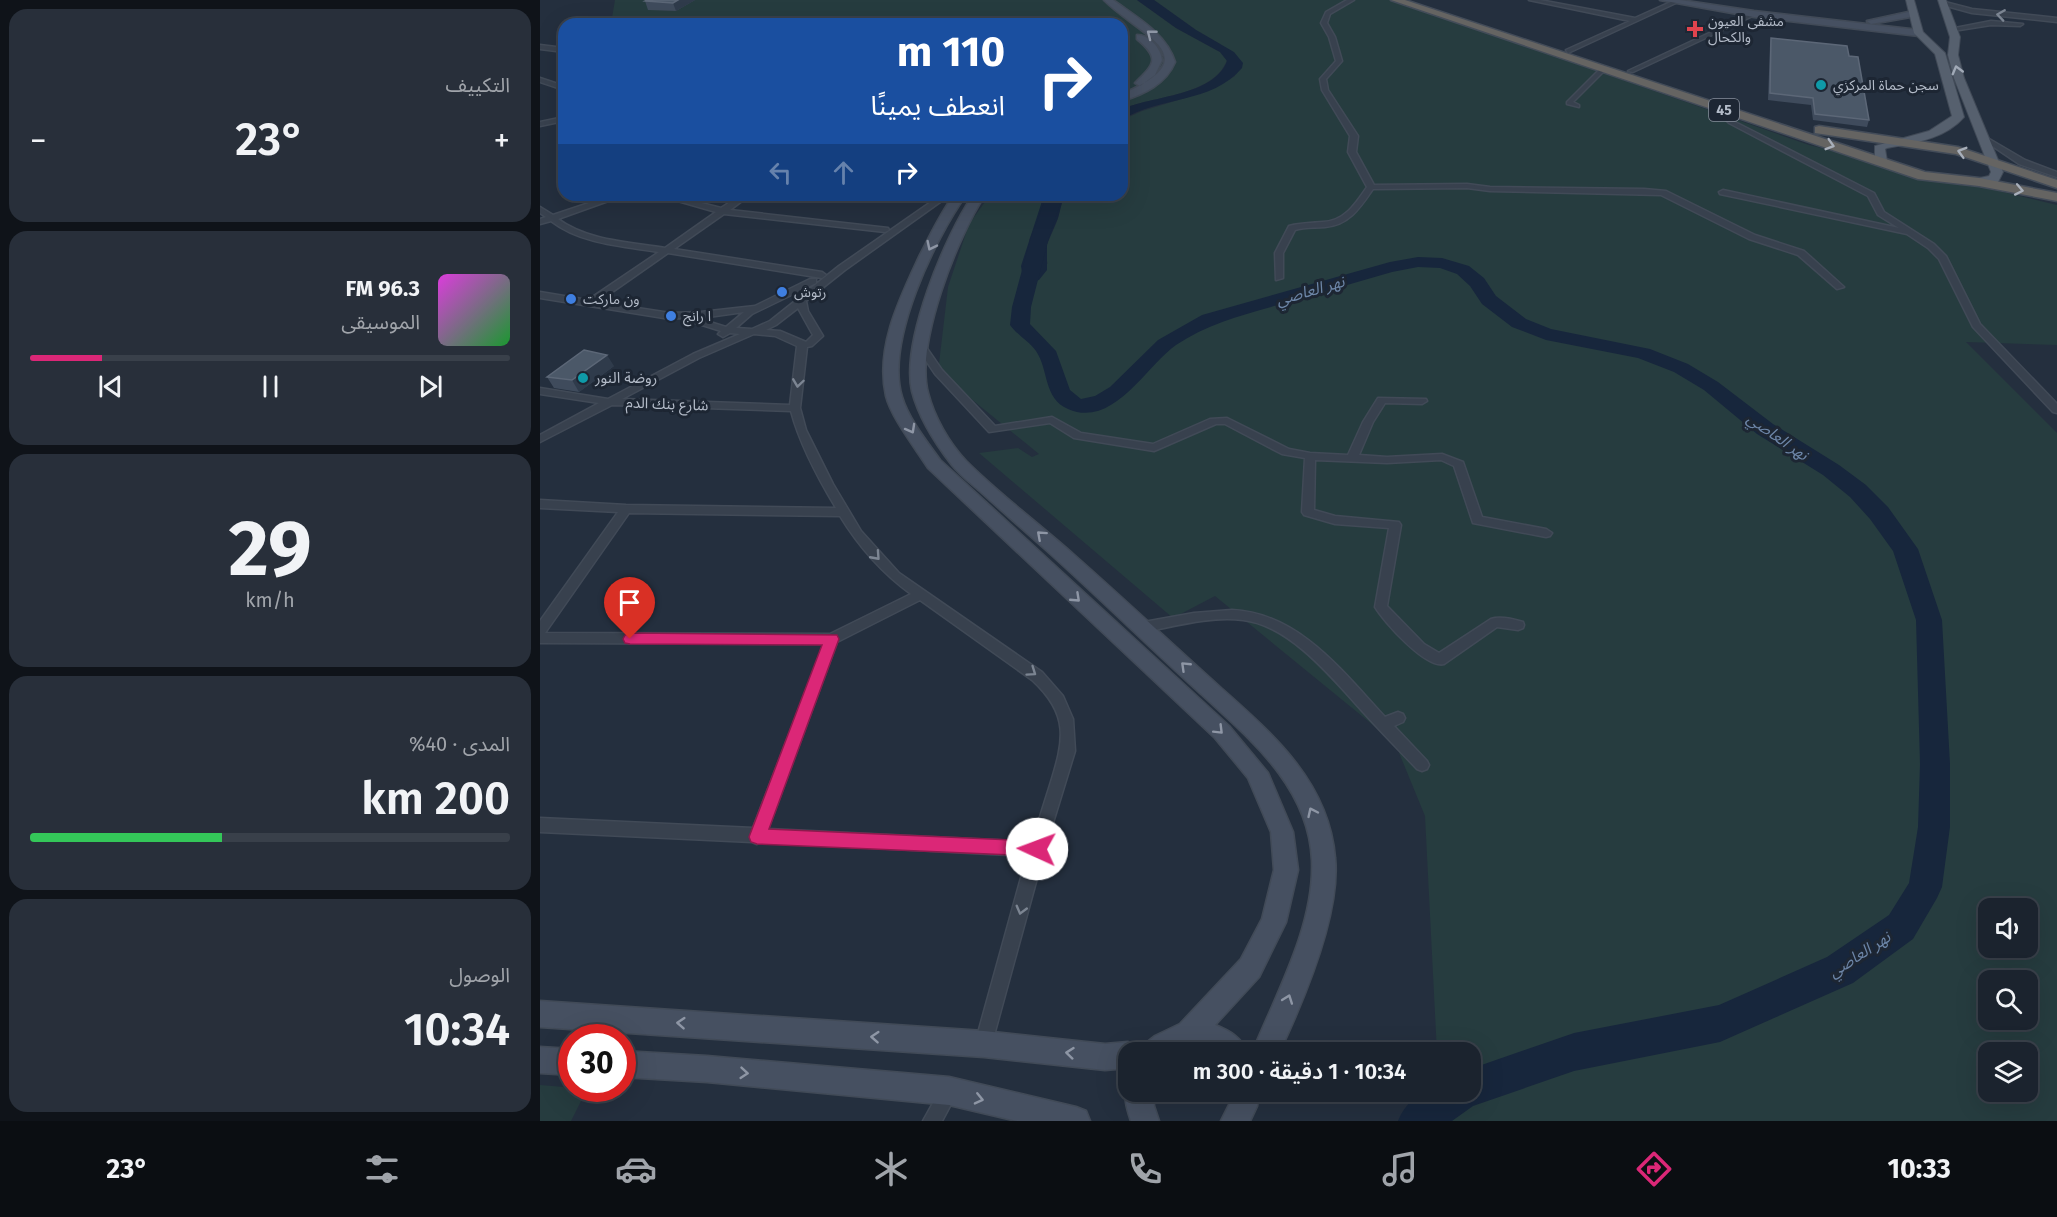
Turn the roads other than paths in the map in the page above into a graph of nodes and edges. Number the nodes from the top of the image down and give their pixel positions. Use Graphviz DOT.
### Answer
graph roads {
  1 [pos="1095,0"];
  2 [pos="1108,0"];
  3 [pos="1350,0"];
  4 [pos="1396,0"];
  5 [pos="1414,0"];
  6 [pos="1532,0"];
  7 [pos="1664,0"];
  8 [pos="1912,0"];
  9 [pos="1678,1"];
  10 [pos="1940,2"];
  11 [pos="1721,8"];
  12 [pos="1754,14"];
  13 [pos="1913,14"];
  14 [pos="1117,18"];
  15 [pos="1636,20"];
  16 [pos="2057,20"];
  17 [pos="2057,27"];
  18 [pos="1128,28"];
  19 [pos="1919,33"];
  20 [pos="1954,33"];
  21 [pos="540,42"];
  22 [pos="558,44"];
  23 [pos="540,47"];
  24 [pos="558,49"];
  25 [pos="1568,51"];
  26 [pos="1603,69"];
  27 [pos="1631,71"];
  28 [pos="540,80"];
  29 [pos="558,86"];
  30 [pos="1128,88"];
  31 [pos="1128,96"];
  32 [pos="1577,106"];
  33 [pos="1715,106"];
  34 [pos="558,120"];
  35 [pos="540,124"];
  36 [pos="1984,138"];
  37 [pos="1900,142"];
  38 [pos="1881,161"];
  39 [pos="1994,164"];
  40 [pos="2057,175"];
  41 [pos="1979,182"];
  42 [pos="2057,184"];
  43 [pos="1371,187"];
  44 [pos="1723,192"];
  45 [pos="2057,197"];
  46 [pos="603,201"];
  47 [pos="683,201"];
  48 [pos="738,201"];
  49 [pos="926,201"];
  50 [pos="945,201"];
  51 [pos="951,201"];
  52 [pos="976,201"];
  53 [pos="540,209"];
  54 [pos="722,212"];
  55 [pos="553,218"];
  56 [pos="540,222"];
  57 [pos="885,230"];
  58 [pos="1911,234"];
  59 [pos="666,250"];
  60 [pos="822,275"];
  61 [pos="1279,278"];
  62 [pos="1840,287"];
  63 [pos="540,295"];
  64 [pos="801,299"];
  65 [pos="590,303"];
  66 [pos="758,307"];
  67 [pos="682,316"];
  68 [pos="779,318"];
  69 [pos="727,330"];
  70 [pos="755,332"];
  71 [pos="802,345"];
  72 [pos="921,346"];
  73 [pos="696,356"];
  74 [pos="540,391"];
  75 [pos="1422,400"];
  76 [pos="611,402"];
  77 [pos="795,408"];
  78 [pos="2057,410"];
  79 [pos="540,439"];
  80 [pos="1310,456"];
  81 [pos="1352,458"];
  82 [pos="540,504"];
  83 [pos="626,509"];
  84 [pos="842,512"];
  85 [pos="1546,533"];
  86 [pos="920,595"];
  87 [pos="540,610"];
  88 [pos="554,611"];
  89 [pos="1518,625"];
  90 [pos="1144,627"];
  91 [pos="540,631"];
  92 [pos="540,638"];
  93 [pos="832,639"];
  94 [pos="1398,718"];
  95 [pos="1383,723"];
  96 [pos="1422,765"];
  97 [pos="540,825"];
  98 [pos="757,837"];
  99 [pos="1037,849"];
  100 [pos="540,1014"];
  101 [pos="1189,1034"];
  102 [pos="1169,1042"];
  103 [pos="1224,1042"];
  104 [pos="1270,1042"];
  105 [pos="984,1044"];
  106 [pos="1118,1056"];
  107 [pos="540,1060"];
  108 [pos="558,1061"];
  109 [pos="636,1066"];
  110 [pos="948,1091"];
  111 [pos="1140,1102"];
  112 [pos="1244,1102"];
  113 [pos="932,1121"];
  114 [pos="1076,1121"];
  115 [pos="1145,1121"];
  116 [pos="1235,1121"];
  1 -- 14 [label="main road"];
  31 -- 2 [label="main road, one-way"];
  3 -- 43 [label="street"];
  4 -- 26 [label="highway, 45"];
  5 -- 25 [label="highway, 45"];
  6 -- 15 [label="street"];
  7 -- 9 [label="main road"];
  8 -- 13 [label="main road"];
  9 -- 11 [label="main road"];
  9 -- 15 [label="street"];
  16 -- 10 [label="street, one-way"];
  10 -- 20 [label="main road"];
  11 -- 12 [label="main road"];
  11 -- 13 [label="main road"];
  12 -- 19 [label="main road"];
  12 -- 27 [label="street"];
  13 -- 19 [label="main road"];
  15 -- 25 [label="street"];
  17 -- 20 [label="street"];
  18 -- 30 [label="main road"];
  19 -- 20 [label="main road"];
  19 -- 37 [label="main road"];
  36 -- 20 [label="main road, one-way"];
  21 -- 22 [label="street"];
  23 -- 24 [label="street"];
  25 -- 27 [label="highway, 45"];
  26 -- 32 [label="street"];
  26 -- 33 [label="highway, 45"];
  27 -- 37 [label="highway, 45"];
  28 -- 29 [label="street"];
  33 -- 38 [label="highway, 45, one-way"];
  33 -- 58 [label="street"];
  34 -- 35 [label="street"];
  36 -- 39 [label="main road"];
  36 -- 40 [label="street"];
  37 -- 38 [label="main road"];
  39 -- 37 [label="highway, 45, one-way"];
  38 -- 41 [label="highway, 45"];
  39 -- 41 [label="main road"];
  39 -- 42 [label="highway, 45"];
  41 -- 45 [label="highway, 45, one-way"];
  43 -- 61 [label="street"];
  43 -- 62 [label="street"];
  44 -- 58 [label="street"];
  46 -- 55 [label="street"];
  47 -- 54 [label="street"];
  48 -- 54 [label="street"];
  49 -- 57 [label="street"];
  50 -- 64 [label="street"];
  51 -- 101 [label="main road, one-way"];
  52 -- 72 [label="main road"];
  53 -- 55 [label="street"];
  54 -- 57 [label="street"];
  54 -- 59 [label="street"];
  55 -- 56 [label="street"];
  55 -- 59 [label="street"];
  57 -- 60 [label="street"];
  58 -- 78 [label="street"];
  59 -- 60 [label="street"];
  59 -- 65 [label="street"];
  60 -- 66 [label="street"];
  63 -- 65 [label="street"];
  64 -- 68 [label="street"];
  64 -- 71 [label="street"];
  65 -- 67 [label="street"];
  66 -- 67 [label="street"];
  66 -- 68 [label="street"];
  66 -- 69 [label="street"];
  67 -- 69 [label="street"];
  68 -- 70 [label="street"];
  69 -- 70 [label="street"];
  69 -- 73 [label="street"];
  70 -- 71 [label="street"];
  70 -- 73 [label="street"];
  71 -- 77 [label="street, one-way"];
  72 -- 80 [label="street"];
  90 -- 72 [label="main road, one-way"];
  73 -- 76 [label="street"];
  74 -- 76 [label="street, شارع بنك الدم"];
  75 -- 81 [label="street"];
  76 -- 77 [label="street, شارع بنك الدم"];
  76 -- 79 [label="street"];
  77 -- 84 [label="street"];
  80 -- 81 [label="street"];
  80 -- 89 [label="street"];
  81 -- 85 [label="street"];
  82 -- 83 [label="street"];
  83 -- 84 [label="street"];
  83 -- 88 [label="street"];
  84 -- 86 [label="street, one-way"];
  86 -- 93 [label="street"];
  86 -- 99 [label="street, one-way"];
  87 -- 88 [label="street"];
  88 -- 91 [label="street"];
  90 -- 95 [label="street"];
  104 -- 90 [label="main road, one-way"];
  92 -- 93 [label="street"];
  93 -- 98 [label="street"];
  94 -- 95 [label="street"];
  95 -- 96 [label="street"];
  97 -- 98 [label="street"];
  98 -- 99 [label="street"];
  99 -- 105 [label="street, one-way"];
  105 -- 100 [label="main road, one-way"];
  101 -- 102 [label="main road"];
  101 -- 103 [label="main road"];
  106 -- 105 [label="main road, one-way"];
  107 -- 108 [label="main road"];
  109 -- 110 [label="main road, one-way"];
  110 -- 113 [label="street"];
  110 -- 114 [label="main road, one-way"];
  111 -- 115 [label="main road"];
  112 -- 116 [label="main road"];
}
